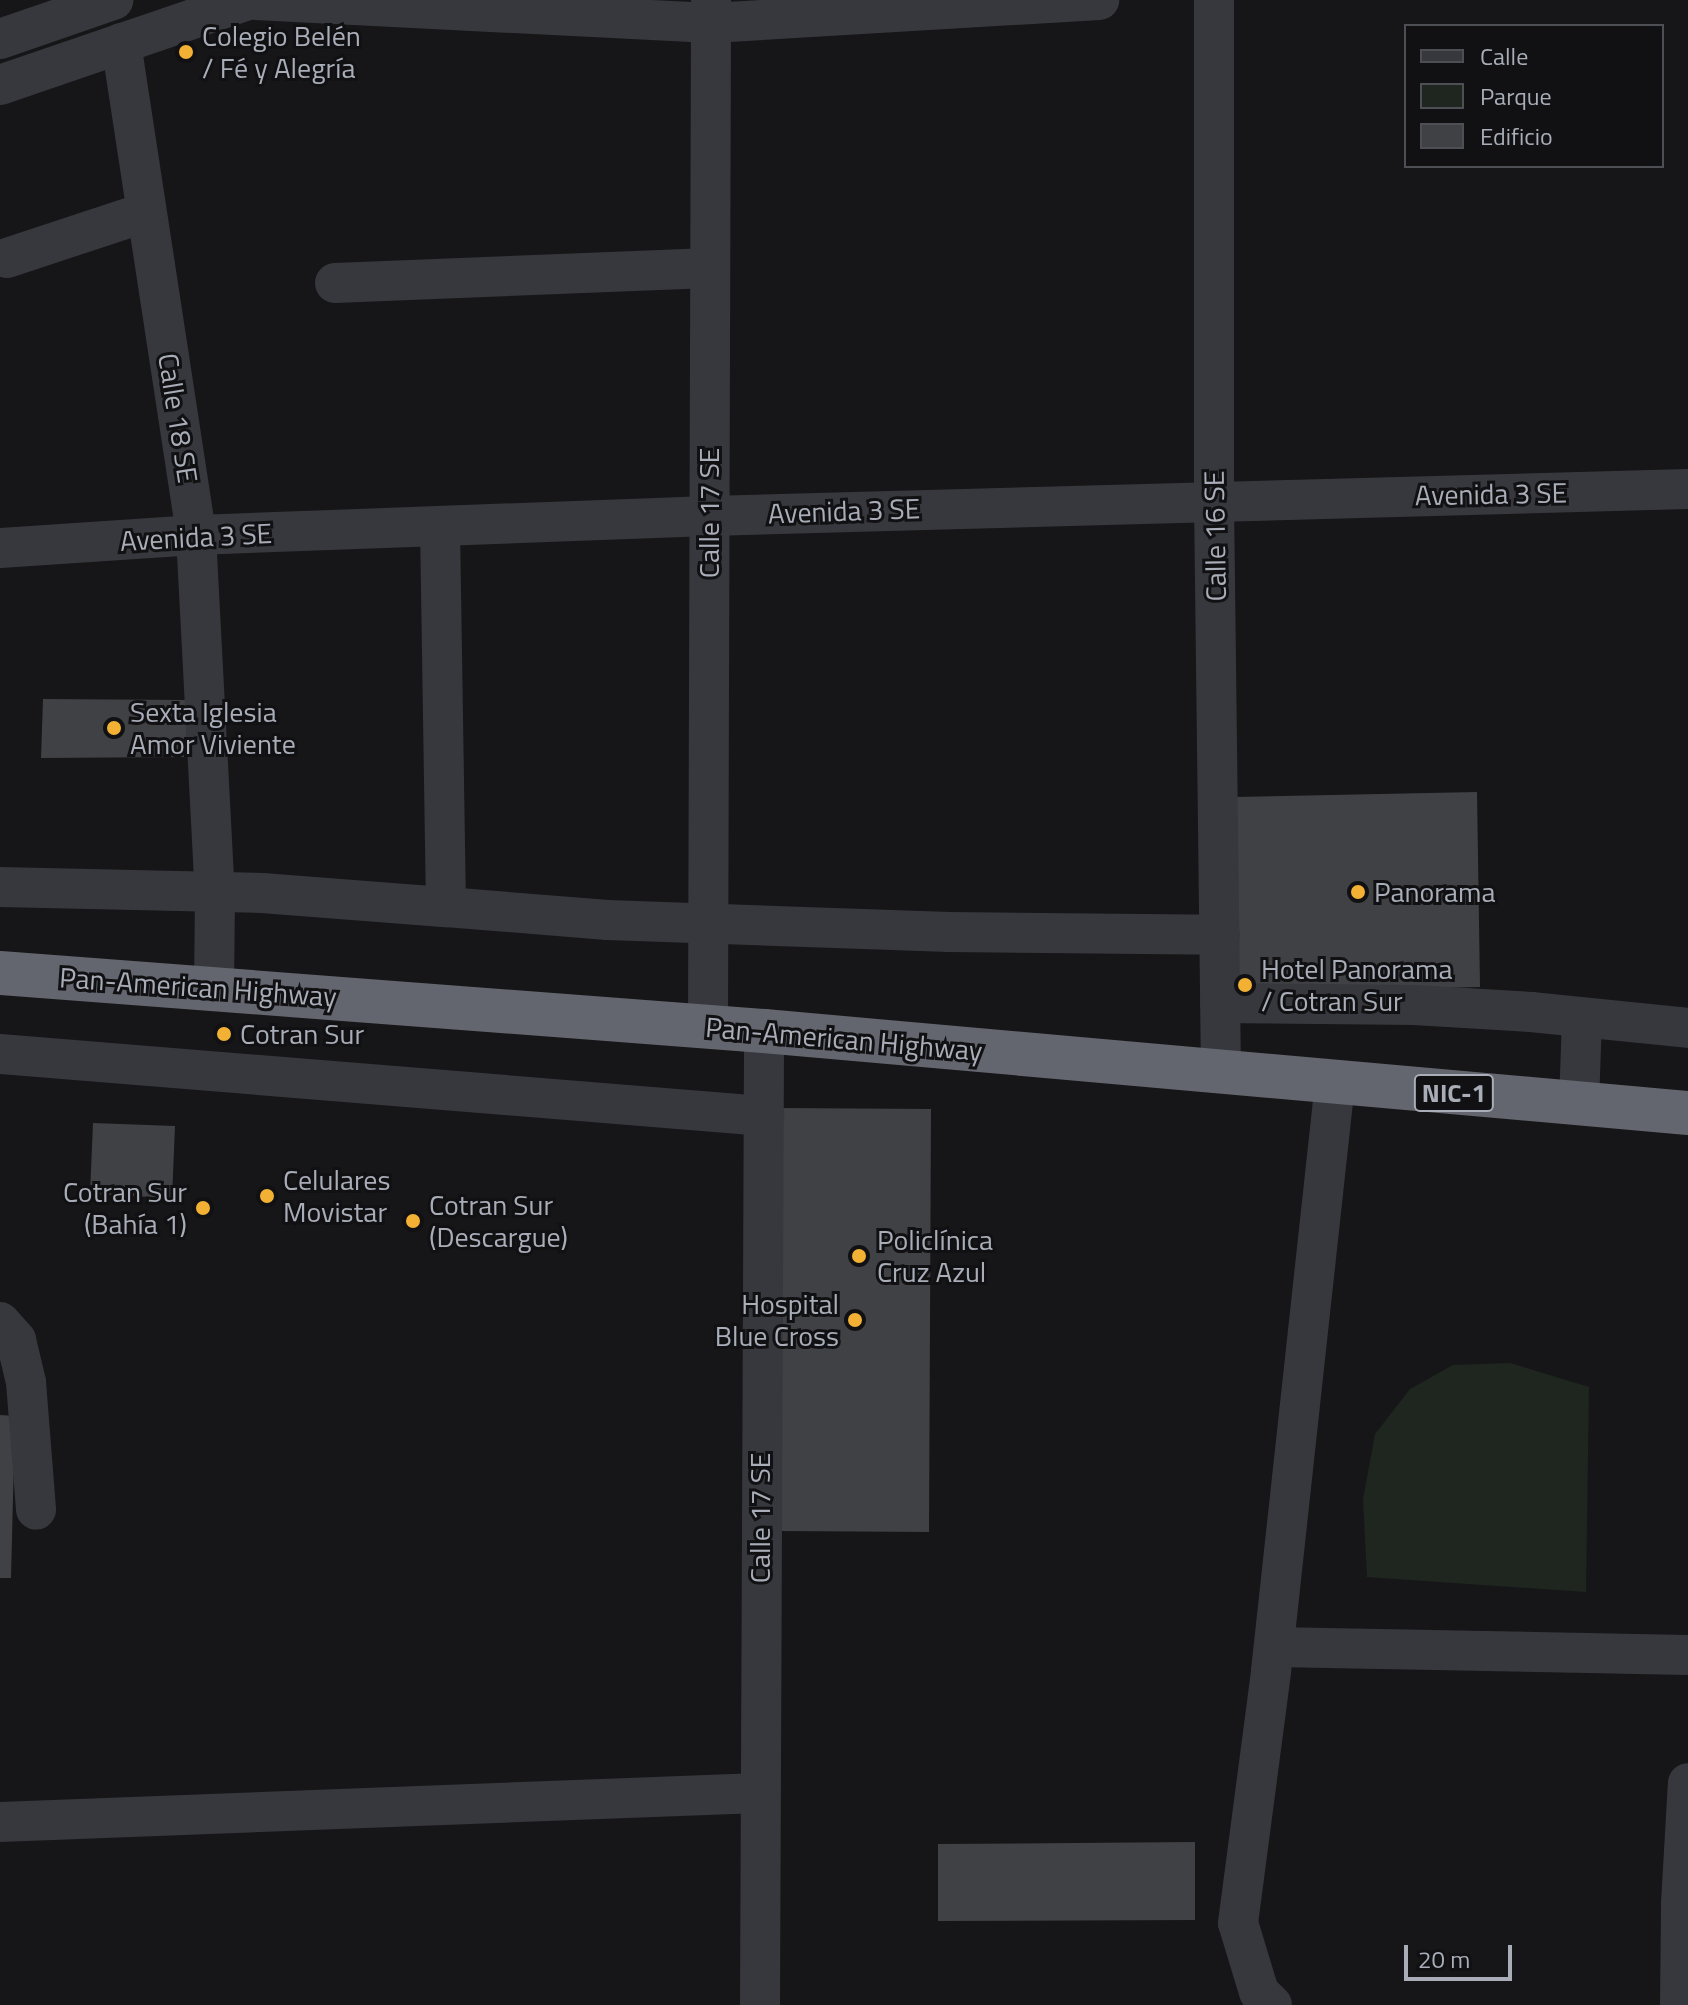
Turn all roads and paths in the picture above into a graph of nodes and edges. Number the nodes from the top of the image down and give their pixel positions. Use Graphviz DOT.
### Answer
graph roads {
  1 [pos="113,0"];
  2 [pos="248,0"];
  3 [pos="256,0"];
  4 [pos="1099,0"];
  5 [pos="1214,0"];
  6 [pos="444,5"];
  7 [pos="711,12"];
  8 [pos="0,39"];
  9 [pos="121,43"];
  10 [pos="0,85"];
  11 [pos="146,212"];
  12 [pos="7,258"];
  13 [pos="710,268"];
  14 [pos="335,283"];
  15 [pos="1688,489"];
  16 [pos="1214,500"];
  17 [pos="709,516"];
  18 [pos="440,526"];
  19 [pos="196,535"];
  20 [pos="0,548"];
  21 [pos="0,887"];
  22 [pos="215,895"];
  23 [pos="446,907"];
  24 [pos="708,923"];
  25 [pos="1220,935"];
  26 [pos="0,973"];
  27 [pos="214,988"];
  28 [pos="1220,1003"];
  29 [pos="1582,1019"];
  30 [pos="708,1027"];
  31 [pos="1688,1028"];
  32 [pos="764,1031"];
  33 [pos="0,1054"];
  34 [pos="1221,1073"];
  35 [pos="1335,1083"];
  36 [pos="1579,1104"];
  37 [pos="1688,1113"];
  38 [pos="764,1116"];
  39 [pos="0,1322"];
  40 [pos="36,1510"];
  41 [pos="1274,1647"];
  42 [pos="1688,1655"];
  43 [pos="1688,1783"];
  44 [pos="759,1793"];
  45 [pos="0,1822"];
  46 [pos="760,2005"];
  47 [pos="1272,2005"];
  48 [pos="1680,2005"];
  1 -- 8 [label="street"];
  2 -- 9 [label="street"];
  3 -- 6 [label="street"];
  4 -- 7 [label="street"];
  5 -- 16 [label="street, Calle 16 SE"];
  6 -- 7 [label="street"];
  7 -- 13 [label="street, Calle 17 SE"];
  9 -- 10 [label="street"];
  9 -- 11 [label="street, Calle 18 SE"];
  11 -- 12 [label="street"];
  11 -- 19 [label="street, Calle 18 SE"];
  13 -- 14 [label="street"];
  13 -- 17 [label="street, Calle 17 SE"];
  15 -- 16 [label="street, Avenida 3 SE"];
  16 -- 17 [label="street, Avenida 3 SE"];
  16 -- 25 [label="street, Calle 16 SE"];
  17 -- 18 [label="street, Avenida 3 SE"];
  17 -- 24 [label="street, Calle 17 SE"];
  18 -- 19 [label="street, Avenida 3 SE"];
  18 -- 23 [label="street"];
  19 -- 20 [label="street, Avenida 3 SE"];
  19 -- 22 [label="street, Calle 18 SE"];
  21 -- 22 [label="street"];
  22 -- 23 [label="street"];
  22 -- 27 [label="street, Calle 18 SE"];
  23 -- 24 [label="street"];
  24 -- 25 [label="street"];
  24 -- 30 [label="street, Calle 17 SE"];
  25 -- 28 [label="street, Calle 16 SE"];
  26 -- 27 [label="highway, Pan-American Highway / NIC-1"];
  27 -- 30 [label="highway, Pan-American Highway / NIC-1"];
  28 -- 29 [label="street"];
  28 -- 34 [label="street, Calle 16 SE"];
  29 -- 31 [label="street"];
  29 -- 36 [label="street"];
  30 -- 32 [label="highway, Pan-American Highway / NIC-1"];
  32 -- 34 [label="highway, Pan-American Highway / NIC-1"];
  32 -- 38 [label="street, Calle 17 SE"];
  33 -- 38 [label="street"];
  34 -- 35 [label="highway, Pan-American Highway / NIC-1"];
  35 -- 36 [label="highway, Pan-American Highway / NIC-1"];
  35 -- 41 [label="street"];
  36 -- 37 [label="highway, Pan-American Highway / NIC-1"];
  38 -- 44 [label="street, Calle 17 SE"];
  39 -- 40 [label="street"];
  41 -- 42 [label="street"];
  41 -- 47 [label="street"];
  43 -- 48 [label="street"];
  44 -- 45 [label="street"];
  44 -- 46 [label="street, Calle 17 SE"];
}
